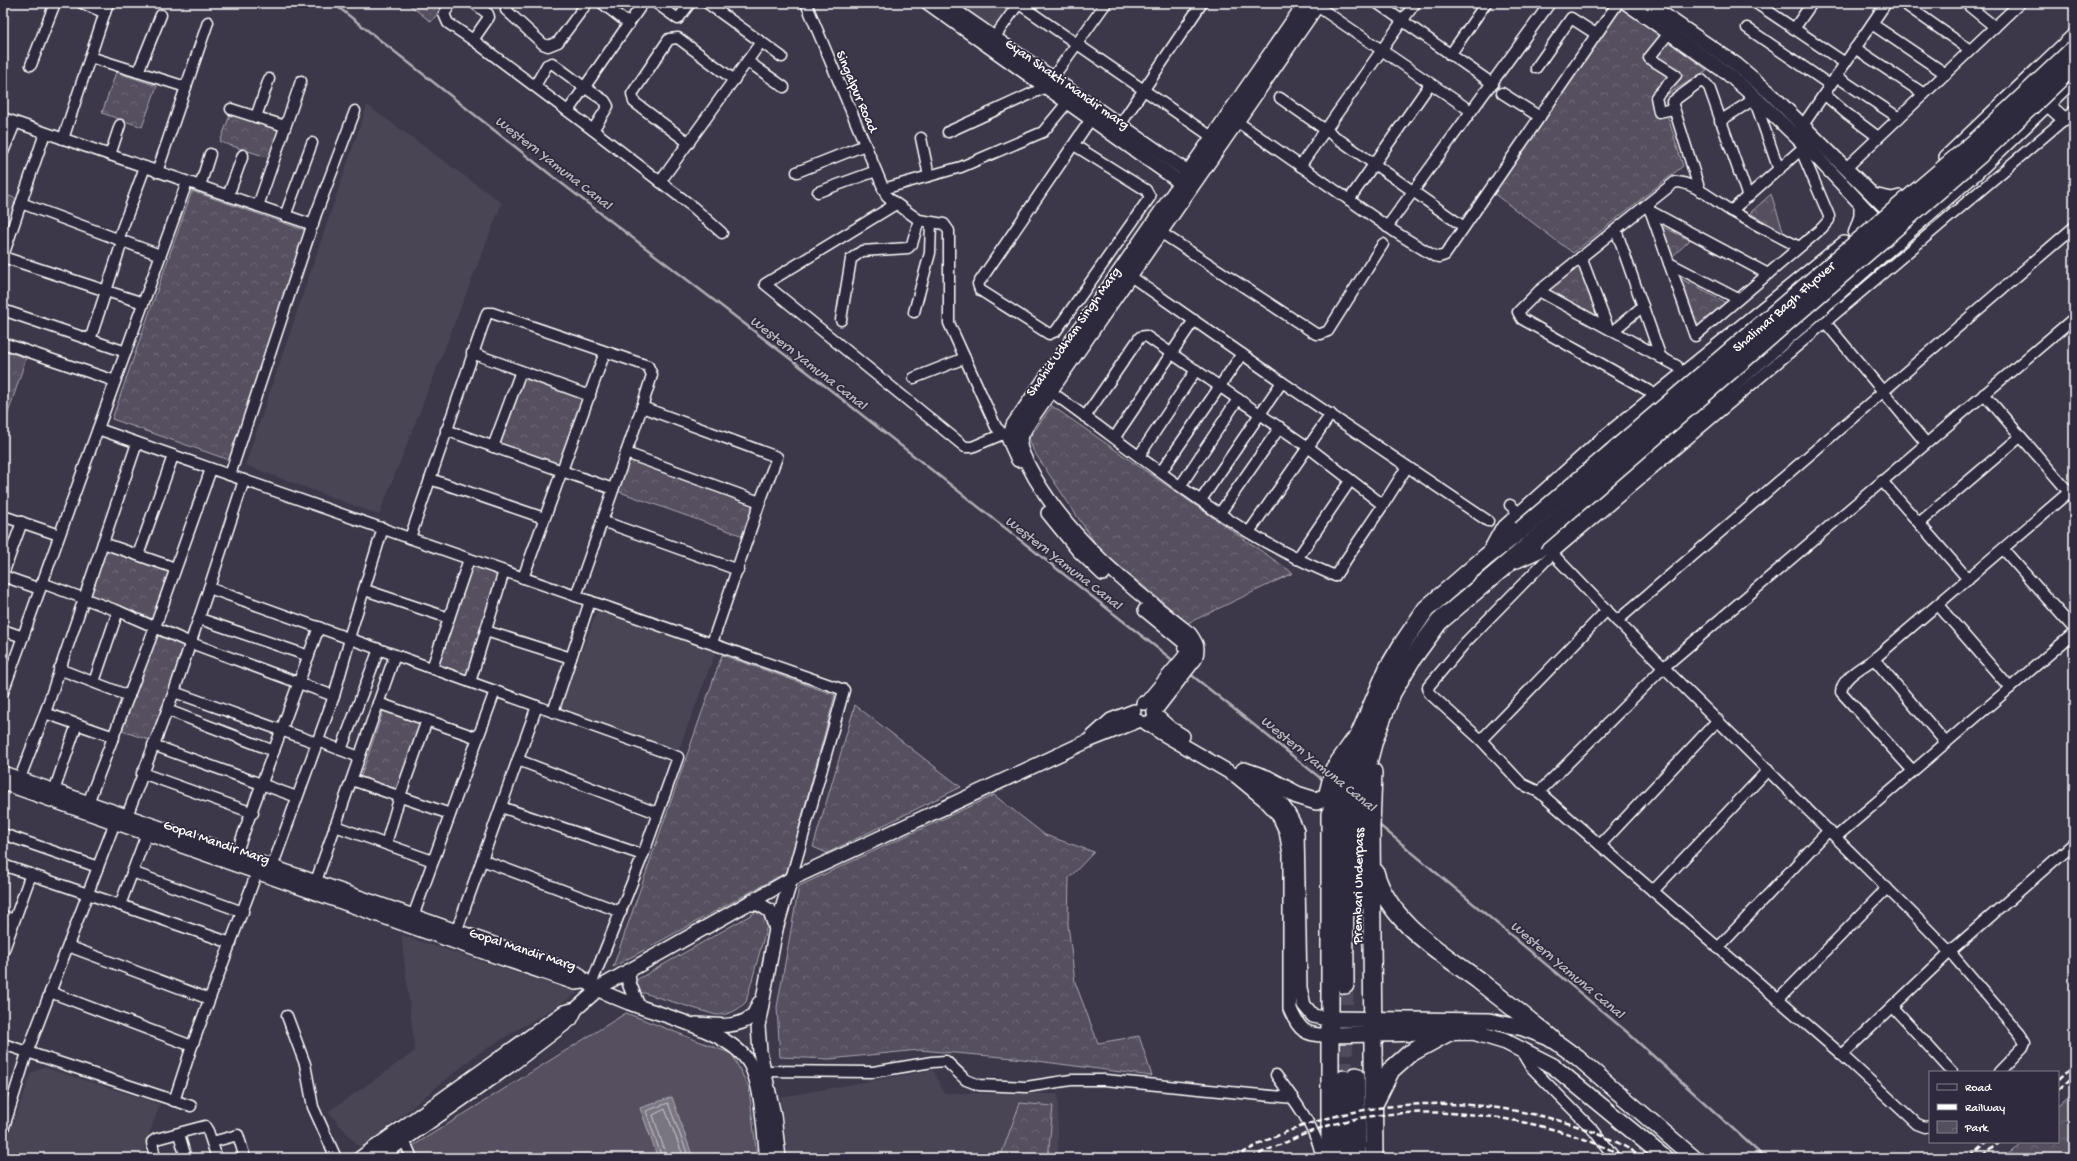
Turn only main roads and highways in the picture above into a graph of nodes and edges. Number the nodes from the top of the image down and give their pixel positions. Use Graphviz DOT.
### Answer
graph roads {
  1 [pos="2074,49"];
  2 [pos="2074,65"];
  3 [pos="1367,736"];
  4 [pos="1244,771"];
  5 [pos="1360,791"];
  6 [pos="1336,803"];
  7 [pos="1364,824"];
  8 [pos="1372,861"];
  9 [pos="1329,1027"];
  10 [pos="1372,1027"];
  11 [pos="1451,1031"];
  12 [pos="1552,1039"];
  13 [pos="1373,1108"];
  14 [pos="1330,1158"];
  15 [pos="1344,1158"];
  16 [pos="1357,1158"];
  17 [pos="1374,1158"];
  18 [pos="1665,1158"];
  19 [pos="1694,1158"];
  1 -- 3 [label="main road, Shalimar Bagh Flyover, bridge"];
  2 -- 3 [label="main road, Shalimar Bagh Flyover, bridge"];
  3 -- 5 [label="main road"];
  3 -- 5 [label="main road"];
  3 -- 6 [label="main road"];
  4 -- 6 [label="main road"];
  5 -- 6 [label="main road, Prembari Underpass"];
  5 -- 7 [label="main road"];
  6 -- 7 [label="main road, Prembari Underpass"];
  6 -- 9 [label="main road"];
  7 -- 8 [label="main road"];
  8 -- 10 [label="main road"];
  8 -- 12 [label="main road"];
  9 -- 10 [label="main road"];
  9 -- 14 [label="main road"];
  10 -- 11 [label="main road"];
  10 -- 12 [label="main road"];
  10 -- 13 [label="main road"];
  11 -- 13 [label="main road"];
  11 -- 18 [label="main road"];
  12 -- 19 [label="main road"];
  13 -- 17 [label="main road"];
  15 -- 16 [label="main road"];
}
